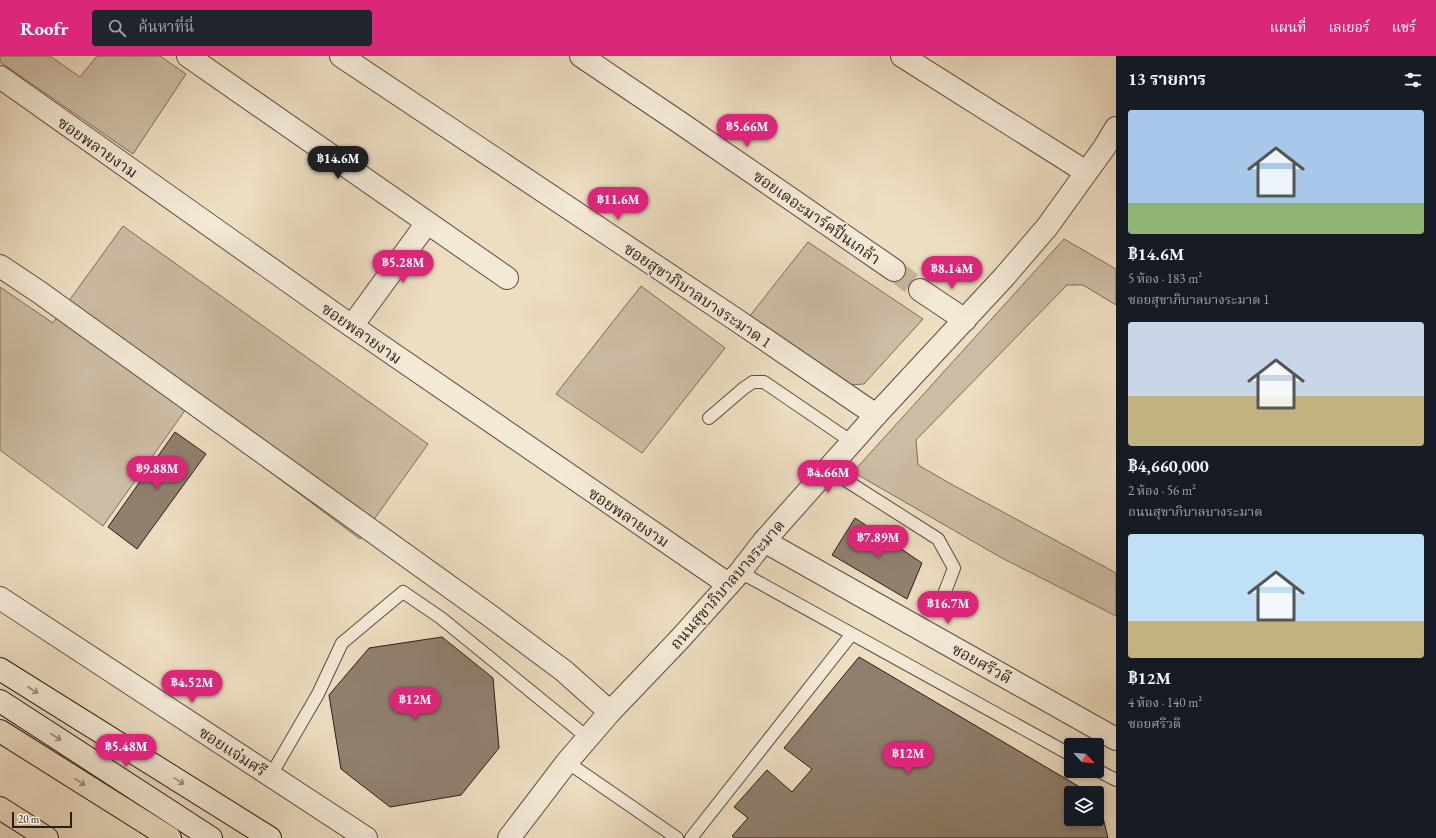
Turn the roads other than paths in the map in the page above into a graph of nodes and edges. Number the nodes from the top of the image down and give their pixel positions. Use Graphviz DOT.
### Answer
graph roads {
  1 [pos="188,56"];
  2 [pos="341,56"];
  3 [pos="581,56"];
  4 [pos="902,56"];
  5 [pos="0,77"];
  6 [pos="1116,128"];
  7 [pos="1110,151"];
  8 [pos="1086,172"];
  9 [pos="428,222"];
  10 [pos="0,266"];
  11 [pos="894,270"];
  12 [pos="507,278"];
  13 [pos="920,290"];
  14 [pos="965,320"];
  15 [pos="352,326"];
  16 [pos="876,415"];
  17 [pos="709,418"];
  18 [pos="852,442"];
  19 [pos="828,469"];
  20 [pos="764,541"];
  21 [pos="734,578"];
  22 [pos="943,597"];
  23 [pos="0,598"];
  24 [pos="851,634"];
  25 [pos="0,669"];
  26 [pos="0,700"];
  27 [pos="610,712"];
  28 [pos="0,731"];
  29 [pos="588,738"];
  30 [pos="1116,739"];
  31 [pos="1064,751"];
  32 [pos="567,762"];
  33 [pos="1104,774"];
  34 [pos="271,775"];
  35 [pos="1116,780"];
  36 [pos="0,808"];
  37 [pos="204,834"];
  38 [pos="47,838"];
  39 [pos="170,838"];
  40 [pos="270,838"];
  41 [pos="366,838"];
  42 [pos="509,838"];
  43 [pos="677,838"];
  44 [pos="692,838"];
  1 -- 9 [label="street"];
  2 -- 16 [label="street, ซอยสุขาภิบาลบางระมาด 1"];
  3 -- 11 [label="street, ซอยเดอะมาร์คปิ่นเกล้า"];
  4 -- 8 [label="street"];
  5 -- 15 [label="street, ซอยพลายงาม"];
  6 -- 7 [label="street, ถนนสุขาภิบาลบางระมาด"];
  7 -- 8 [label="street, ถนนสุขาภิบาลบางระมาด"];
  8 -- 14 [label="street, ถนนสุขาภิบาลบางระมาด"];
  9 -- 12 [label="street"];
  9 -- 15 [label="street"];
  10 -- 27 [label="street"];
  13 -- 14 [label="street"];
  14 -- 16 [label="street, ถนนสุขาภิบาลบางระมาด"];
  15 -- 21 [label="street, ซอยพลายงาม"];
  16 -- 18 [label="street, ถนนสุขาภิบาลบางระมาด"];
  17 -- 18 [label="lane"];
  18 -- 19 [label="street, ถนนสุขาภิบาลบางระมาด"];
  19 -- 20 [label="street, ถนนสุขาภิบาลบางระมาด"];
  19 -- 22 [label="lane"];
  20 -- 21 [label="street, ถนนสุขาภิบาลบางระมาด"];
  20 -- 30 [label="street, ซอยศรีวดี"];
  21 -- 24 [label="lane"];
  21 -- 27 [label="street, ถนนสุขาภิบาลบางระมาด"];
  23 -- 34 [label="street, ซอยแจ่มศรี"];
  24 -- 31 [label="lane"];
  24 -- 44 [label="lane"];
  25 -- 40 [label="street, one-way"];
  26 -- 37 [label="street, one-way"];
  27 -- 29 [label="street, ถนนสุขาภิบาลบางระมาด"];
  28 -- 39 [label="highway, one-way"];
  29 -- 32 [label="street, ถนนสุขาภิบาลบางระมาด"];
  29 -- 34 [label="lane"];
  32 -- 42 [label="street, ถนนสุขาภิบาลบางระมาด"];
  32 -- 43 [label="lane"];
  33 -- 35 [label="lane"];
  34 -- 41 [label="street, ซอยแจ่มศรี"];
  36 -- 38 [label="highway"];
}
